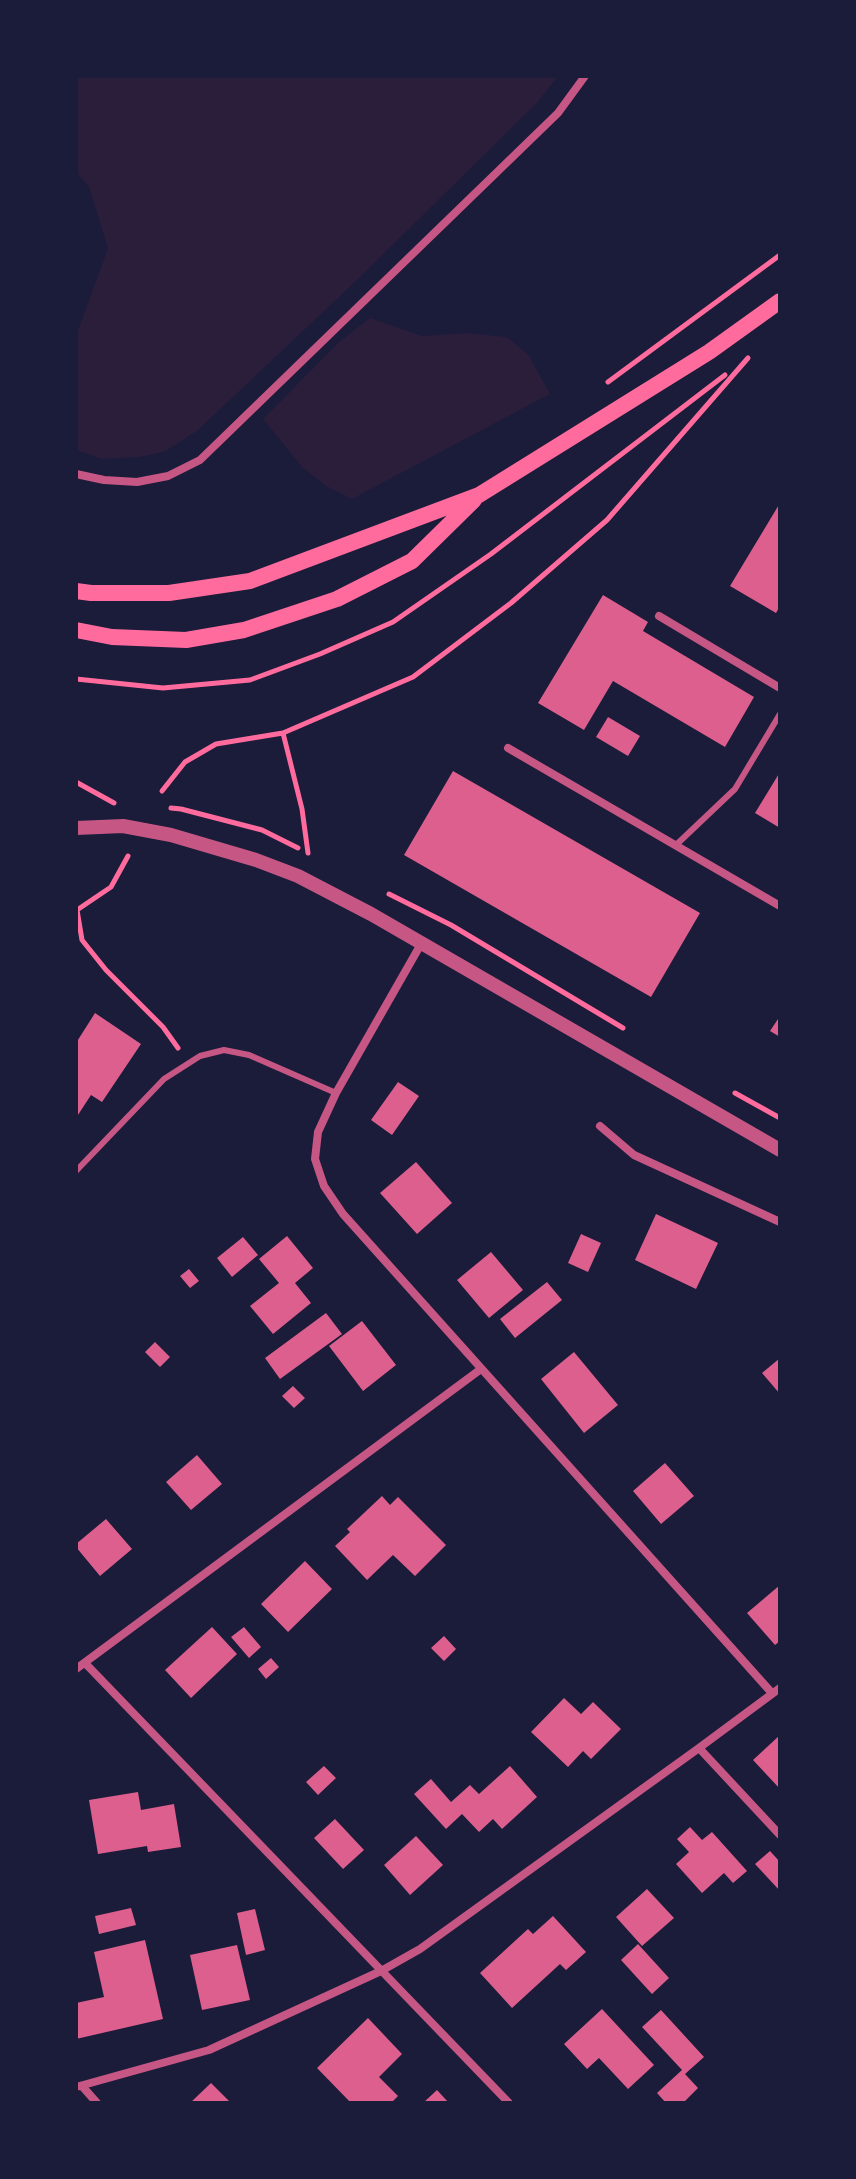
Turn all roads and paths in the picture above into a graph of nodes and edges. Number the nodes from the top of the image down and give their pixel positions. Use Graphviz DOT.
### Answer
graph roads {
  1 [pos="585,76"];
  2 [pos="780,255"];
  3 [pos="780,301"];
  4 [pos="751,355"];
  5 [pos="607,383"];
  6 [pos="76,474"];
  7 [pos="479,495"];
  8 [pos="76,591"];
  9 [pos="659,616"];
  10 [pos="76,630"];
  11 [pos="780,688"];
  12 [pos="780,714"];
  13 [pos="283,733"];
  14 [pos="508,748"];
  15 [pos="162,791"];
  16 [pos="76,828"];
  17 [pos="676,845"];
  18 [pos="308,853"];
  19 [pos="128,856"];
  20 [pos="780,906"];
  21 [pos="76,910"];
  22 [pos="421,944"];
  23 [pos="189,1063"];
  24 [pos="336,1093"];
  25 [pos="600,1126"];
  26 [pos="780,1150"];
  27 [pos="76,1171"];
  28 [pos="780,1222"];
  29 [pos="481,1369"];
  30 [pos="85,1663"];
  31 [pos="76,1669"];
  32 [pos="776,1690"];
  33 [pos="699,1748"];
  34 [pos="780,1835"];
  35 [pos="381,1971"];
  36 [pos="79,2087"];
  37 [pos="97,2103"];
  38 [pos="509,2103"];
  1 -- 6 [label="street"];
  2 -- 5 [label="path"];
  3 -- 7 [label="main road"];
  4 -- 13 [label="path"];
  7 -- 8 [label="main road"];
  7 -- 10 [label="main road"];
  9 -- 11 [label="street"];
  12 -- 17 [label="lane"];
  13 -- 15 [label="path"];
  13 -- 18 [label="path"];
  14 -- 17 [label="street"];
  16 -- 22 [label="street"];
  17 -- 20 [label="street"];
  19 -- 21 [label="path"];
  21 -- 23 [label="path"];
  22 -- 24 [label="street"];
  22 -- 26 [label="street"];
  23 -- 24 [label="lane"];
  23 -- 27 [label="lane"];
  24 -- 29 [label="street"];
  25 -- 28 [label="street"];
  29 -- 30 [label="street"];
  29 -- 32 [label="street"];
  30 -- 31 [label="street"];
  30 -- 35 [label="street"];
  32 -- 33 [label="street"];
  33 -- 34 [label="street"];
  33 -- 35 [label="street"];
  35 -- 36 [label="street"];
  35 -- 38 [label="street"];
  36 -- 37 [label="street"];
}
